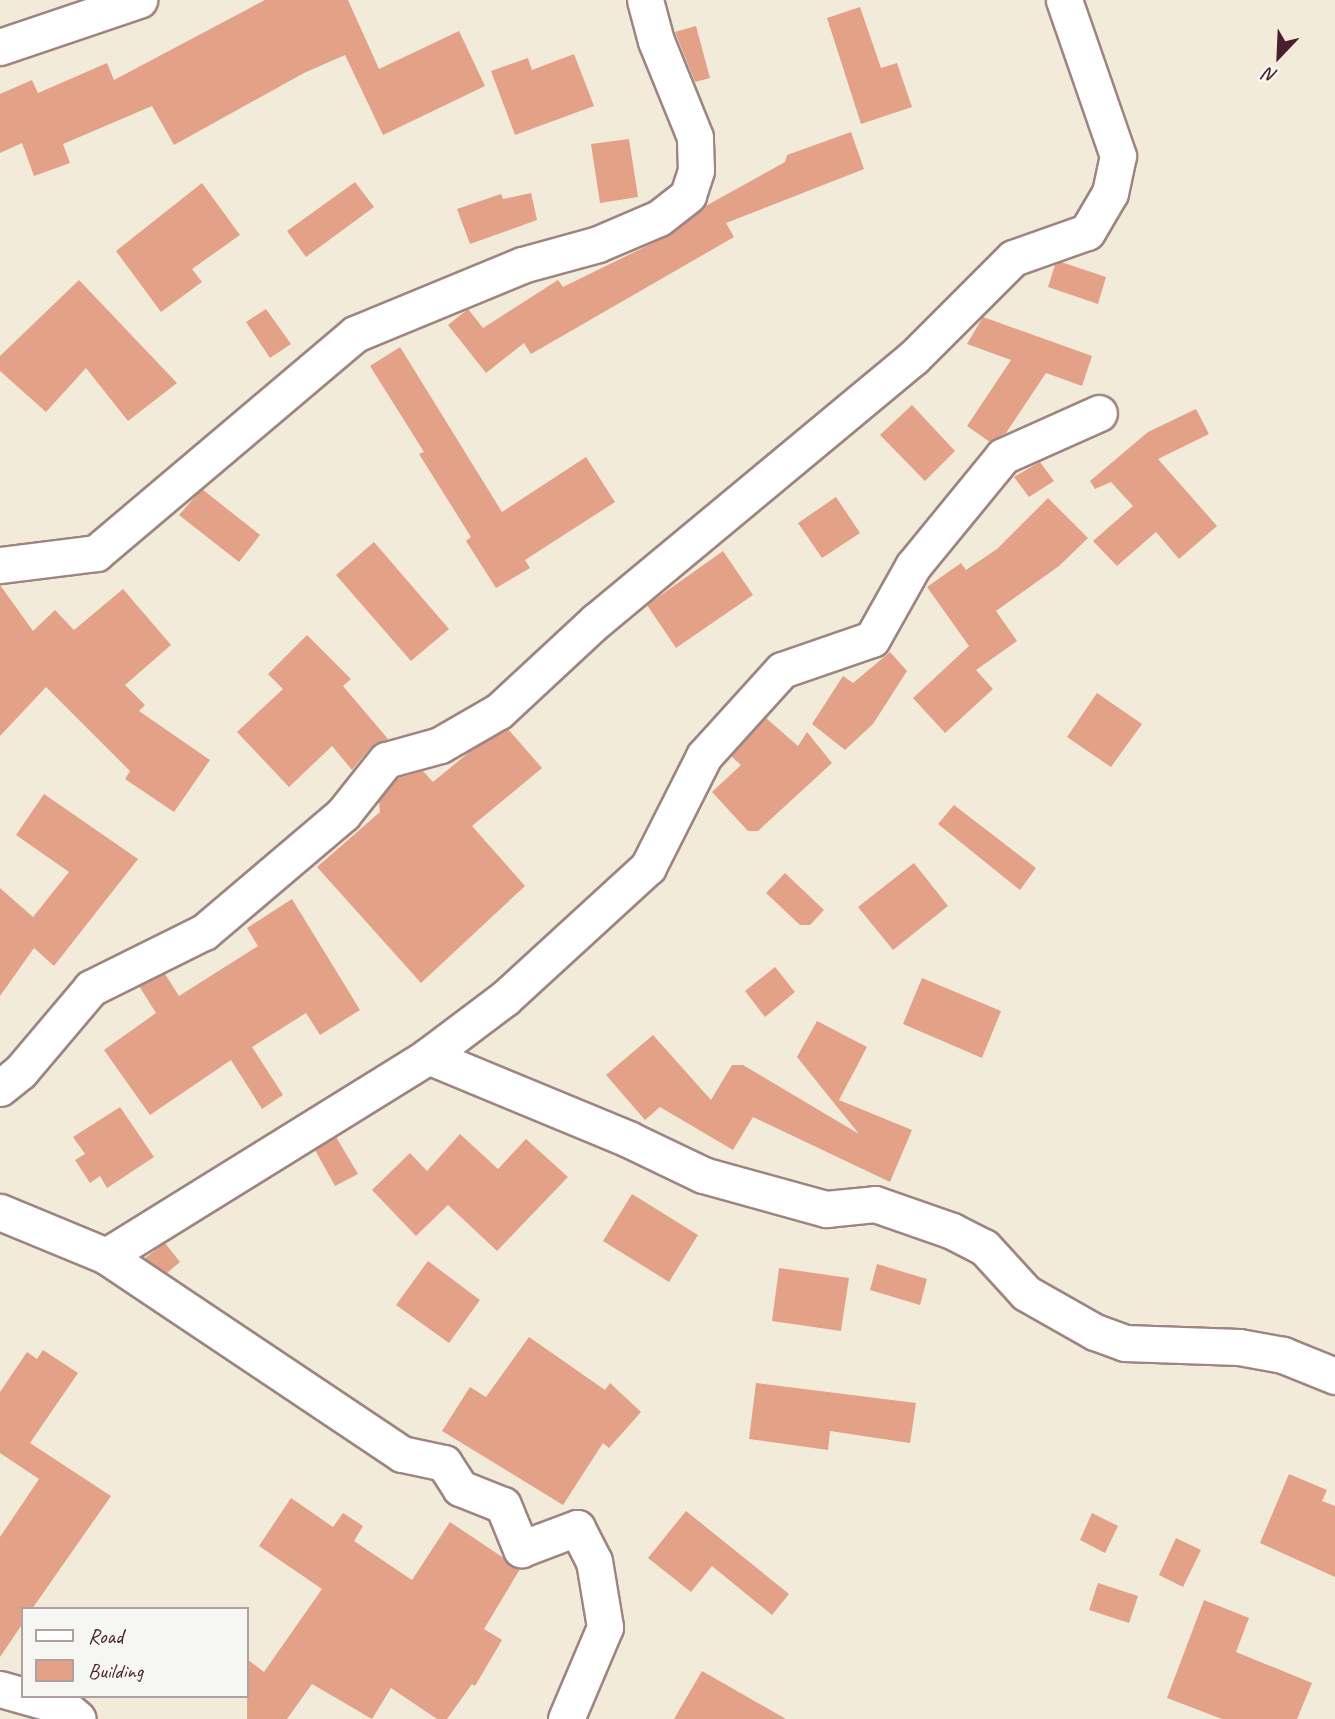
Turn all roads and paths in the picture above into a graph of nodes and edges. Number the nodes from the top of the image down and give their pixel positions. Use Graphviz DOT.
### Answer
graph roads {
  1 [pos="139,0"];
  2 [pos="645,0"];
  3 [pos="1065,0"];
  4 [pos="0,47"];
  5 [pos="1099,413"];
  6 [pos="0,565"];
  7 [pos="428,1056"];
  8 [pos="0,1088"];
  9 [pos="0,1212"];
  10 [pos="106,1256"];
  11 [pos="1335,1376"];
  12 [pos="0,1689"];
  13 [pos="21,1695"];
  14 [pos="32,1698"];
  15 [pos="78,1719"];
  16 [pos="566,1719"];
  1 -- 4 [label="street"];
  2 -- 6 [label="street"];
  3 -- 8 [label="street"];
  5 -- 7 [label="street"];
  7 -- 10 [label="street"];
  7 -- 11 [label="street"];
  9 -- 10 [label="street"];
  10 -- 16 [label="street"];
  12 -- 13 [label="street"];
  14 -- 15 [label="street"];
}
